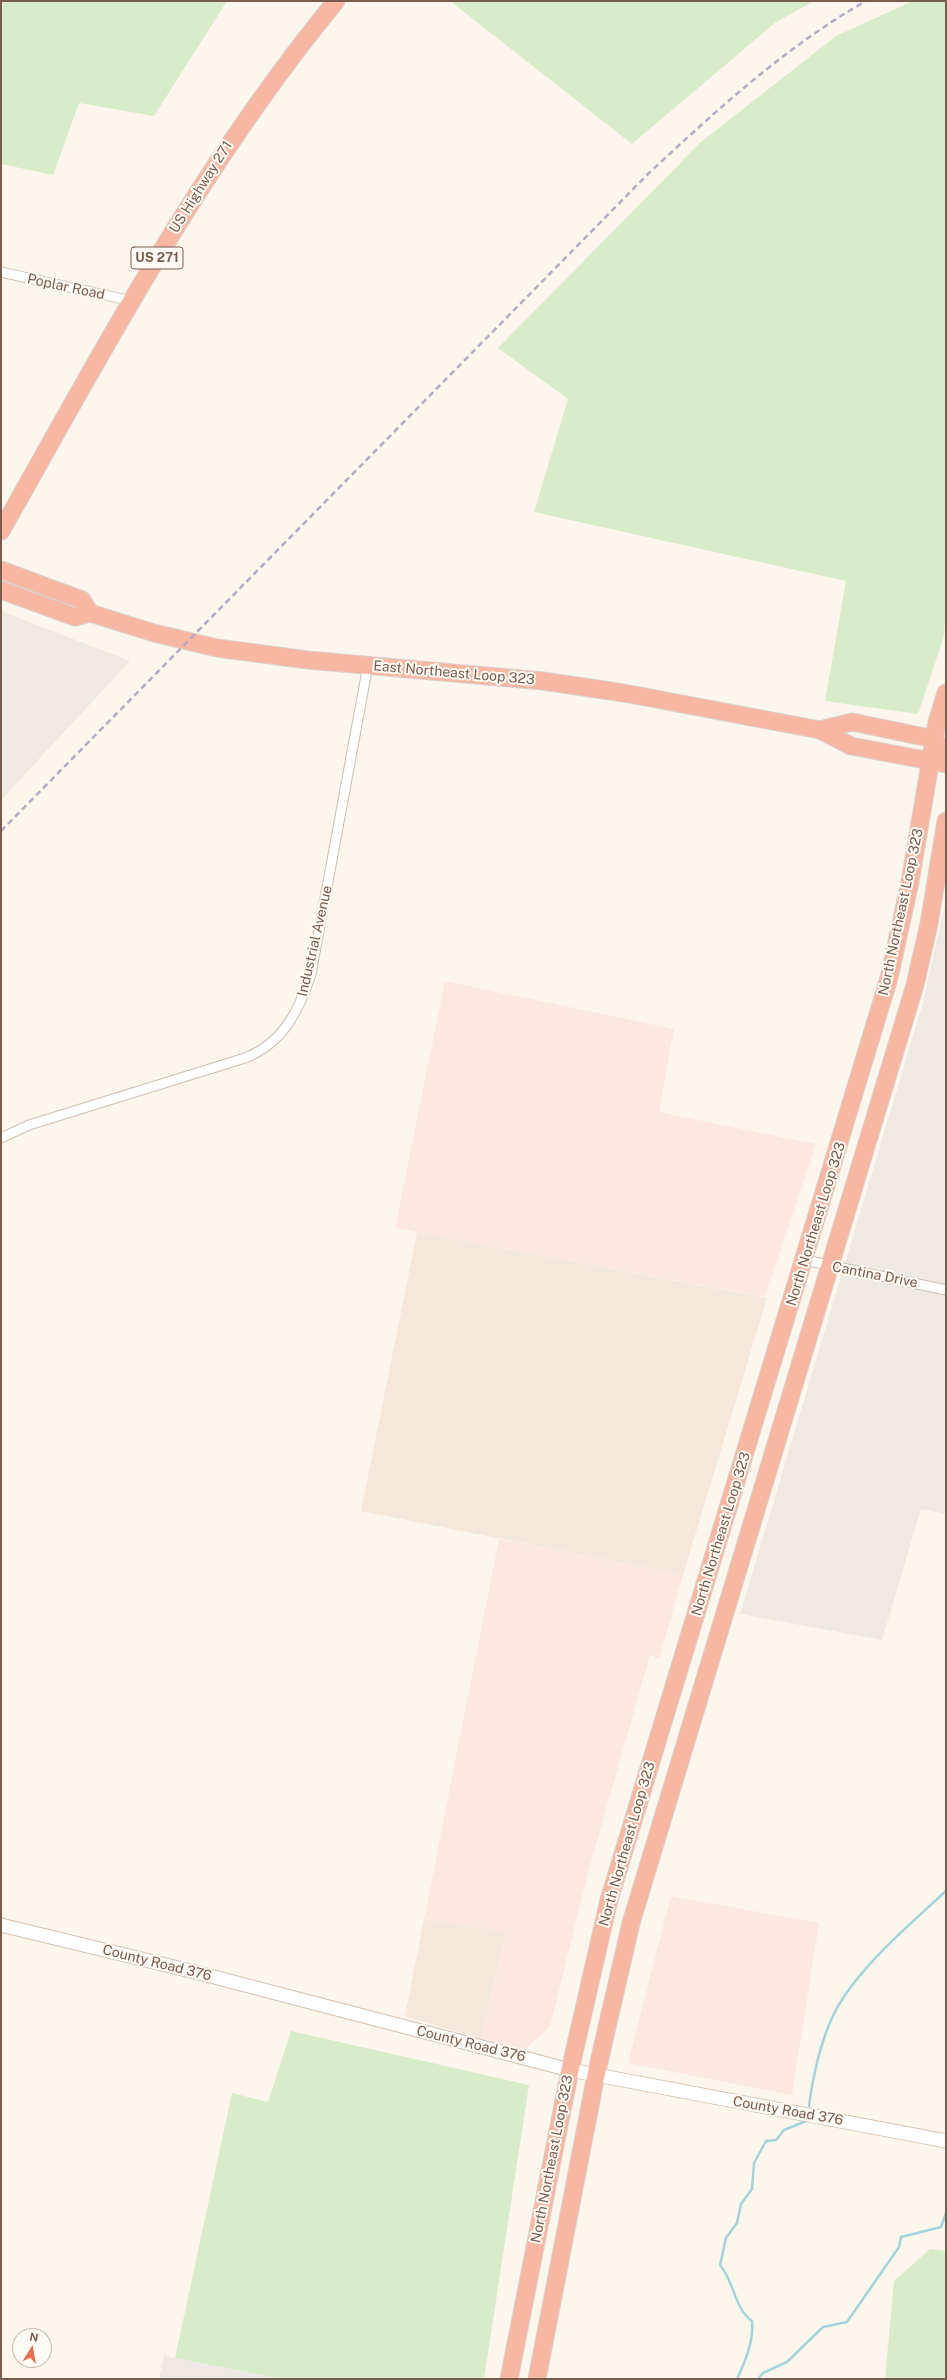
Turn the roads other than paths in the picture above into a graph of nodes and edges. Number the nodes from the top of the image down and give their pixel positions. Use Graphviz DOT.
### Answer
graph roads {
  1 [pos="336,1"];
  2 [pos="1,272"];
  3 [pos="132,301"];
  4 [pos="1,531"];
  5 [pos="1,570"];
  6 [pos="1,590"];
  7 [pos="90,613"];
  8 [pos="368,665"];
  9 [pos="946,693"];
  10 [pos="820,730"];
  11 [pos="934,739"];
  12 [pos="946,754"];
  13 [pos="938,763"];
  14 [pos="946,821"];
  15 [pos="889,978"];
  16 [pos="915,985"];
  17 [pos="1,1138"];
  18 [pos="805,1260"];
  19 [pos="831,1266"];
  20 [pos="946,1290"];
  21 [pos="778,1349"];
  22 [pos="803,1357"];
  23 [pos="658,1735"];
  24 [pos="684,1743"];
  25 [pos="1,1925"];
  26 [pos="570,2070"];
  27 [pos="596,2075"];
  28 [pos="946,2141"];
  29 [pos="510,2379"];
  30 [pos="538,2379"];
  1 -- 3 [label="highway, US Highway 271 / US 271"];
  2 -- 3 [label="street, Poplar Road"];
  3 -- 4 [label="highway, US Highway 271 / US 271"];
  5 -- 7 [label="highway"];
  6 -- 7 [label="highway, East Northeast Loop 323"];
  7 -- 8 [label="highway, East Northeast Loop 323"];
  8 -- 10 [label="highway, East Northeast Loop 323"];
  8 -- 17 [label="street, Industrial Avenue"];
  9 -- 11 [label="highway, North Northeast Loop 323"];
  10 -- 11 [label="highway, East Northeast Loop 323"];
  10 -- 13 [label="highway, East Northeast Loop 323"];
  11 -- 12 [label="highway"];
  11 -- 13 [label="highway, North Northeast Loop 323"];
  13 -- 15 [label="highway, North Northeast Loop 323"];
  14 -- 16 [label="highway, North Northeast Loop 323"];
  15 -- 16 [label="highway"];
  15 -- 18 [label="highway, North Northeast Loop 323"];
  16 -- 19 [label="highway, North Northeast Loop 323"];
  18 -- 19 [label="street, Cantina Drive"];
  18 -- 21 [label="highway, North Northeast Loop 323"];
  19 -- 20 [label="street, Cantina Drive"];
  19 -- 22 [label="highway, North Northeast Loop 323"];
  21 -- 22 [label="highway"];
  21 -- 23 [label="highway, North Northeast Loop 323"];
  22 -- 24 [label="highway, North Northeast Loop 323"];
  23 -- 24 [label="highway"];
  23 -- 26 [label="highway, North Northeast Loop 323"];
  24 -- 27 [label="highway, North Northeast Loop 323"];
  25 -- 26 [label="street, County Road 376"];
  26 -- 27 [label="street, County Road 376"];
  26 -- 29 [label="highway, North Northeast Loop 323"];
  27 -- 28 [label="street, County Road 376"];
  27 -- 30 [label="highway, North Northeast Loop 323"];
}
